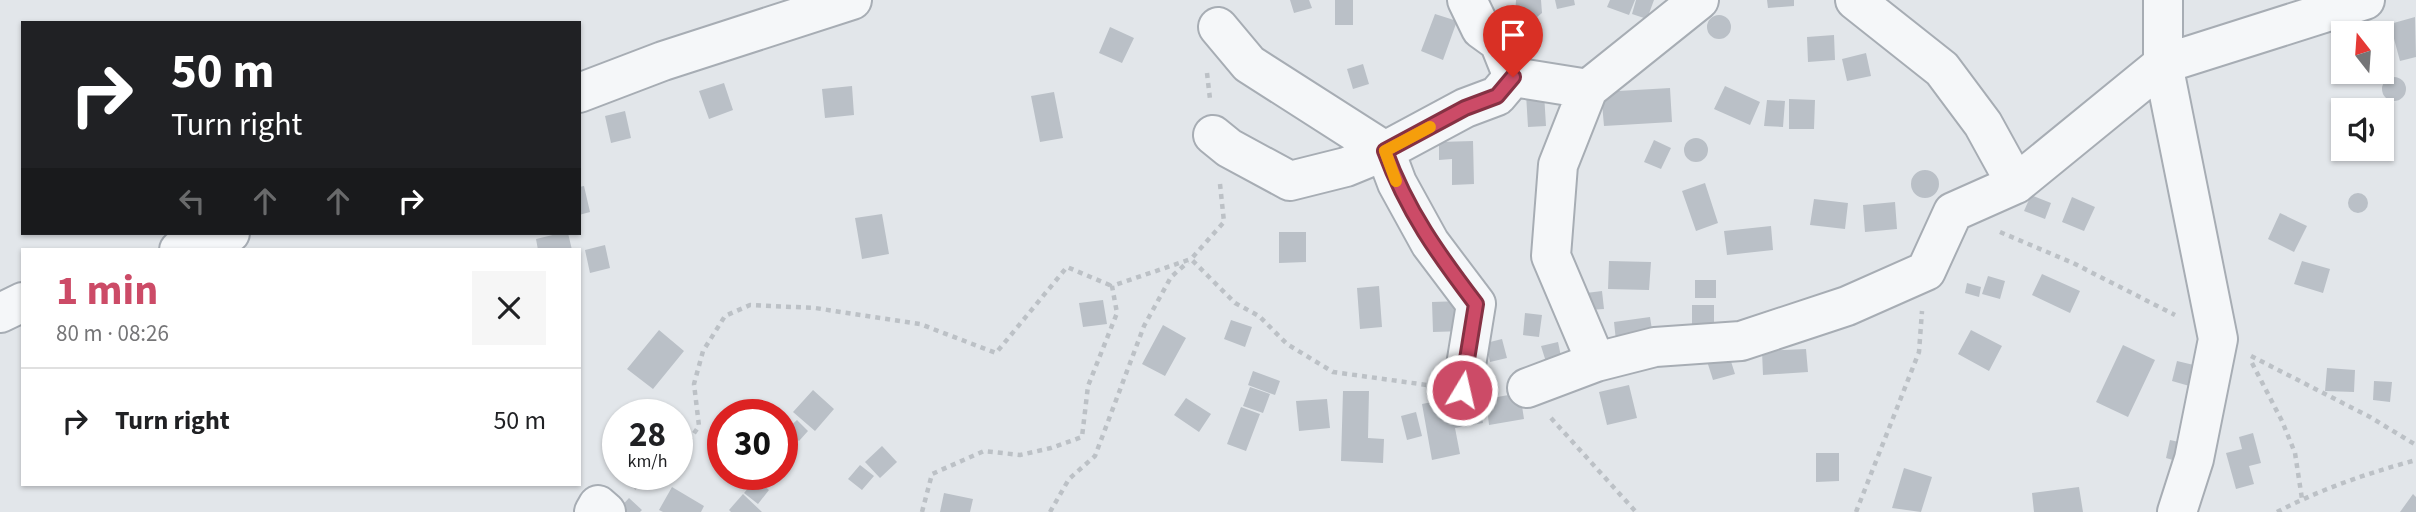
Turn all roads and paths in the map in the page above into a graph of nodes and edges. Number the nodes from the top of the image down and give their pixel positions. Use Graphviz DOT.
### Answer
graph roads {
  1 [pos="852,0"];
  2 [pos="1467,0"];
  3 [pos="1699,0"];
  4 [pos="1855,0"];
  5 [pos="2163,0"];
  6 [pos="2365,0"];
  7 [pos="1218,27"];
  8 [pos="2163,64"];
  9 [pos="1513,77"];
  10 [pos="1588,89"];
  11 [pos="581,92"];
  12 [pos="1213,135"];
  13 [pos="1385,151"];
  14 [pos="2016,184"];
  15 [pos="227,235"];
  16 [pos="186,248"];
  17 [pos="1191,259"];
  18 [pos="1926,271"];
  19 [pos="1112,286"];
  20 [pos="21,303"];
  21 [pos="0,313"];
  22 [pos="2247,354"];
  23 [pos="1596,362"];
  24 [pos="1527,388"];
  25 [pos="1462,390"];
  26 [pos="693,435"];
  27 [pos="2416,460"];
  28 [pos="2302,499"];
  29 [pos="594,512"];
  30 [pos="606,512"];
  31 [pos="922,512"];
  32 [pos="1050,512"];
  33 [pos="1636,512"];
  34 [pos="1856,512"];
  35 [pos="2176,512"];
  36 [pos="2277,512"];
  1 -- 11 [label="street"];
  2 -- 9 [label="street"];
  3 -- 10 [label="street"];
  4 -- 14 [label="street"];
  5 -- 8 [label="street"];
  6 -- 8 [label="street"];
  7 -- 12 [label="path"];
  7 -- 13 [label="street"];
  8 -- 14 [label="street"];
  8 -- 35 [label="street"];
  9 -- 10 [label="street"];
  9 -- 13 [label="street"];
  10 -- 23 [label="street"];
  12 -- 13 [label="street"];
  12 -- 17 [label="path"];
  13 -- 25 [label="street"];
  14 -- 18 [label="street"];
  15 -- 16 [label="street"];
  17 -- 19 [label="path"];
  17 -- 25 [label="path"];
  17 -- 32 [label="path"];
  18 -- 23 [label="street"];
  18 -- 34 [label="path"];
  19 -- 26 [label="path"];
  19 -- 31 [label="path"];
  20 -- 21 [label="street"];
  22 -- 28 [label="path"];
  23 -- 24 [label="street"];
  24 -- 33 [label="path"];
  27 -- 28 [label="path"];
  28 -- 36 [label="path"];
  29 -- 30 [label="street"];
}
